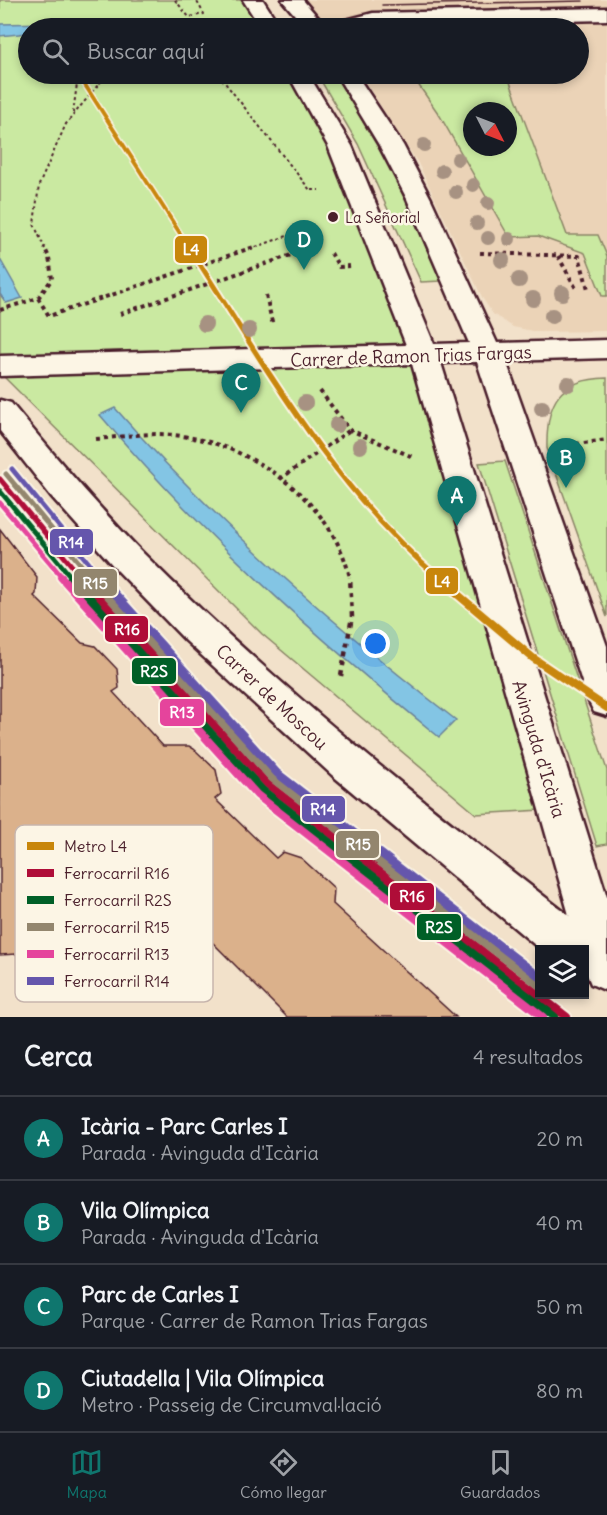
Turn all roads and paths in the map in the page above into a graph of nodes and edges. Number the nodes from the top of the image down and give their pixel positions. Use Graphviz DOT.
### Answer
graph roads {
  1 [pos="175,0"];
  2 [pos="196,0"];
  3 [pos="253,0"];
  4 [pos="292,0"];
  5 [pos="607,14"];
  6 [pos="265,18"];
  7 [pos="308,18"];
  8 [pos="420,18"];
  9 [pos="77,84"];
  10 [pos="98,84"];
  11 [pos="226,84"];
  12 [pos="304,84"];
  13 [pos="352,84"];
  14 [pos="73,114"];
  15 [pos="329,189"];
  16 [pos="480,253"];
  17 [pos="558,255"];
  18 [pos="577,290"];
  19 [pos="588,290"];
  20 [pos="266,295"];
  21 [pos="38,298"];
  22 [pos="0,310"];
  23 [pos="120,314"];
  24 [pos="273,326"];
  25 [pos="607,349"];
  26 [pos="488,354"];
  27 [pos="424,355"];
  28 [pos="0,366"];
  29 [pos="317,387"];
  30 [pos="0,410"];
  31 [pos="350,430"];
  32 [pos="96,439"];
  33 [pos="607,440"];
  34 [pos="557,447"];
  35 [pos="419,456"];
  36 [pos="280,479"];
  37 [pos="341,676"];
  38 [pos="607,700"];
  39 [pos="501,943"];
  40 [pos="571,945"];
  41 [pos="589,958"];
  42 [pos="607,968"];
  43 [pos="485,970"];
  44 [pos="607,973"];
  1 -- 2 [label="path"];
  3 -- 6 [label="street"];
  4 -- 7 [label="street"];
  5 -- 8 [label="street"];
  9 -- 14 [label="path"];
  10 -- 14 [label="path"];
  11 -- 15 [label="path"];
  12 -- 27 [label="street, Avinguda d'Icària"];
  13 -- 26 [label="street"];
  14 -- 21 [label="path"];
  16 -- 17 [label="path"];
  17 -- 18 [label="path"];
  17 -- 19 [label="path"];
  20 -- 24 [label="path"];
  21 -- 22 [label="path"];
  21 -- 23 [label="path"];
  25 -- 26 [label="street, Carrer de Ramon Trias Fargas"];
  26 -- 27 [label="street, Carrer de Ramon Trias Fargas"];
  26 -- 38 [label="street"];
  27 -- 28 [label="street, Carrer de Ramon Trias Fargas"];
  27 -- 42 [label="street, Avinguda d'Icària"];
  29 -- 31 [label="path"];
  30 -- 40 [label="street, Carrer de Moscou"];
  31 -- 35 [label="path"];
  31 -- 36 [label="path"];
  32 -- 36 [label="path"];
  33 -- 34 [label="path"];
  36 -- 37 [label="path"];
  39 -- 43 [label="path"];
  41 -- 44 [label="street"];
}
